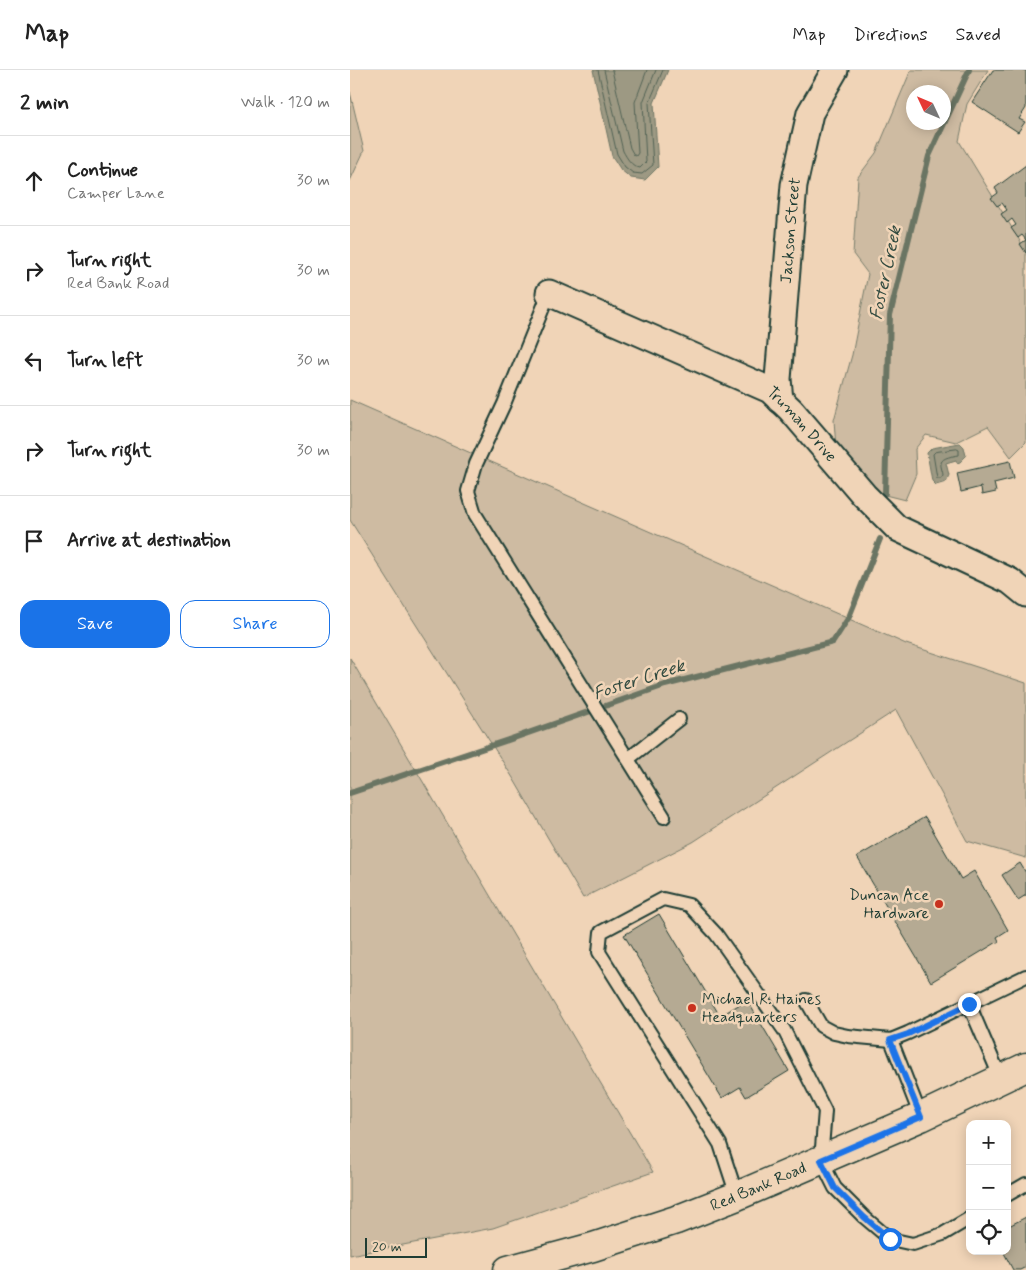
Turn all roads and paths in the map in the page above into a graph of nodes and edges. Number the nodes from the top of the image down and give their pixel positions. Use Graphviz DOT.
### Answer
graph roads {
  1 [pos="835,70"];
  2 [pos="549,293"];
  3 [pos="780,400"];
  4 [pos="1026,594"];
  5 [pos="679,719"];
  6 [pos="628,759"];
  7 [pos="664,816"];
  8 [pos="1026,976"];
  9 [pos="806,1000"];
  10 [pos="969,1004"];
  11 [pos="890,1040"];
  12 [pos="1026,1067"];
  13 [pos="1001,1078"];
  14 [pos="921,1117"];
  15 [pos="821,1160"];
  16 [pos="1026,1184"];
  17 [pos="1011,1193"];
  18 [pos="737,1196"];
  19 [pos="966,1220"];
  20 [pos="508,1270"];
  1 -- 3 [label="street, Jackson Street"];
  2 -- 3 [label="street, Truman Drive"];
  2 -- 6 [label="lane"];
  3 -- 4 [label="street, Truman Drive"];
  5 -- 6 [label="lane"];
  6 -- 7 [label="lane"];
  8 -- 10 [label="lane"];
  9 -- 11 [label="lane"];
  10 -- 11 [label="lane"];
  10 -- 13 [label="lane"];
  11 -- 14 [label="lane"];
  12 -- 13 [label="main road, Red Bank Road"];
  13 -- 14 [label="main road, Red Bank Road"];
  14 -- 15 [label="main road, Red Bank Road"];
  15 -- 18 [label="main road, Red Bank Road"];
  15 -- 18 [label="lane"];
  15 -- 19 [label="lane"];
  16 -- 17 [label="lane"];
  18 -- 20 [label="main road, Red Bank Road"];
}
